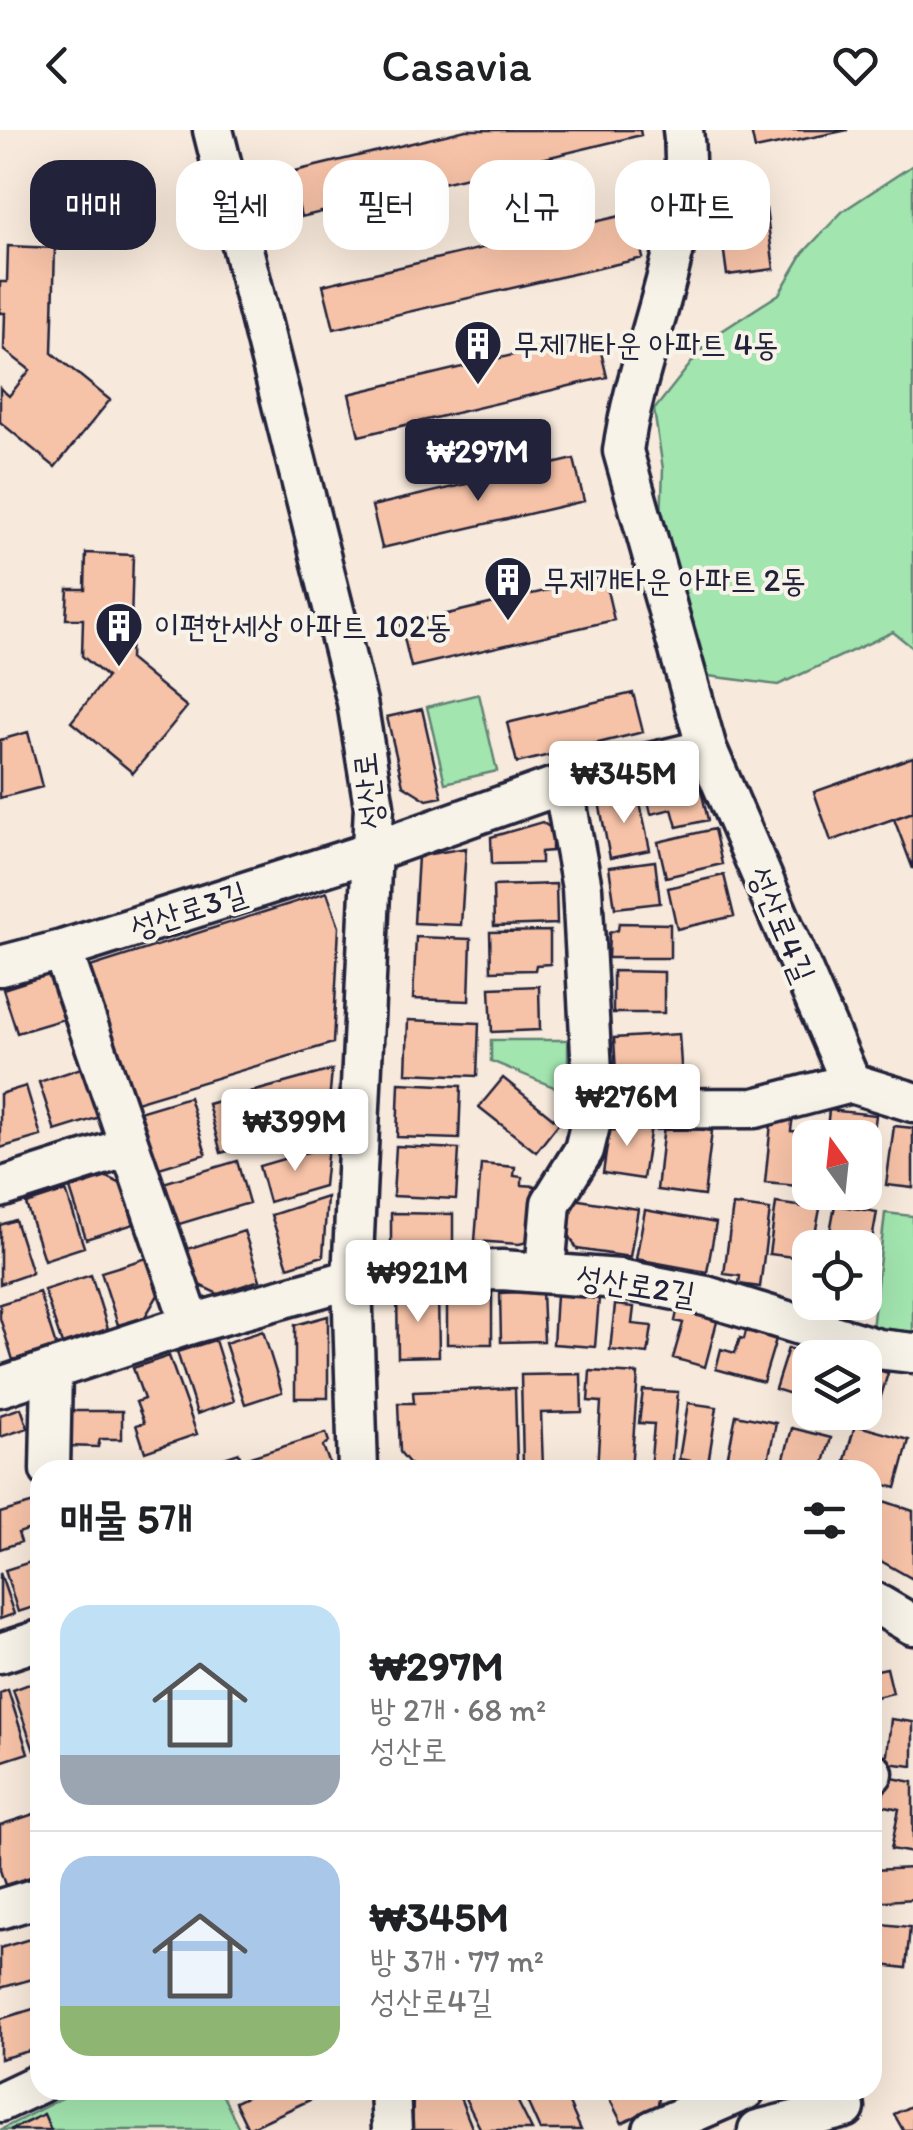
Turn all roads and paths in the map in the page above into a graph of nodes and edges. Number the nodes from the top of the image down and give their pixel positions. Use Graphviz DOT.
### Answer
graph roads {
  1 [pos="212,130"];
  2 [pos="682,130"];
  3 [pos="707,749"];
  4 [pos="563,784"];
  5 [pos="374,851"];
  6 [pos="62,950"];
  7 [pos="0,966"];
  8 [pos="851,1083"];
  9 [pos="913,1102"];
  10 [pos="594,1109"];
  11 [pos="128,1146"];
  12 [pos="0,1188"];
  13 [pos="546,1271"];
  14 [pos="352,1280"];
  15 [pos="191,1324"];
  16 [pos="913,1352"];
  17 [pos="52,1370"];
  18 [pos="0,1387"];
  19 [pos="50,1460"];
  20 [pos="358,1460"];
  21 [pos="30,1643"];
  22 [pos="0,1653"];
  23 [pos="30,1899"];
  24 [pos="0,1909"];
  25 [pos="30,2088"];
  26 [pos="390,2100"];
  27 [pos="720,2100"];
  28 [pos="0,2102"];
  29 [pos="846,2109"];
  30 [pos="392,2130"];
  31 [pos="653,2130"];
  32 [pos="758,2130"];
  1 -- 5 [label="street, 성산로"];
  2 -- 3 [label="street, 성산로4길"];
  3 -- 4 [label="street"];
  3 -- 8 [label="street, 성산로4길"];
  4 -- 5 [label="street"];
  4 -- 10 [label="street"];
  5 -- 6 [label="street, 성산로3길"];
  5 -- 14 [label="street, 성산로"];
  6 -- 7 [label="street, 성산로3길"];
  6 -- 11 [label="street"];
  8 -- 9 [label="street"];
  8 -- 10 [label="street"];
  10 -- 13 [label="street"];
  11 -- 12 [label="street"];
  11 -- 15 [label="street"];
  13 -- 14 [label="street, 성산로2길"];
  13 -- 16 [label="street, 성산로2길"];
  14 -- 15 [label="street, 성산로2길"];
  14 -- 20 [label="street, 성산로"];
  15 -- 17 [label="street, 성산로2길"];
  17 -- 18 [label="street, 성산로2길"];
  17 -- 19 [label="street"];
  21 -- 22 [label="street"];
  23 -- 24 [label="street"];
  25 -- 28 [label="street"];
  26 -- 30 [label="street"];
  27 -- 31 [label="street"];
  29 -- 32 [label="street"];
}
